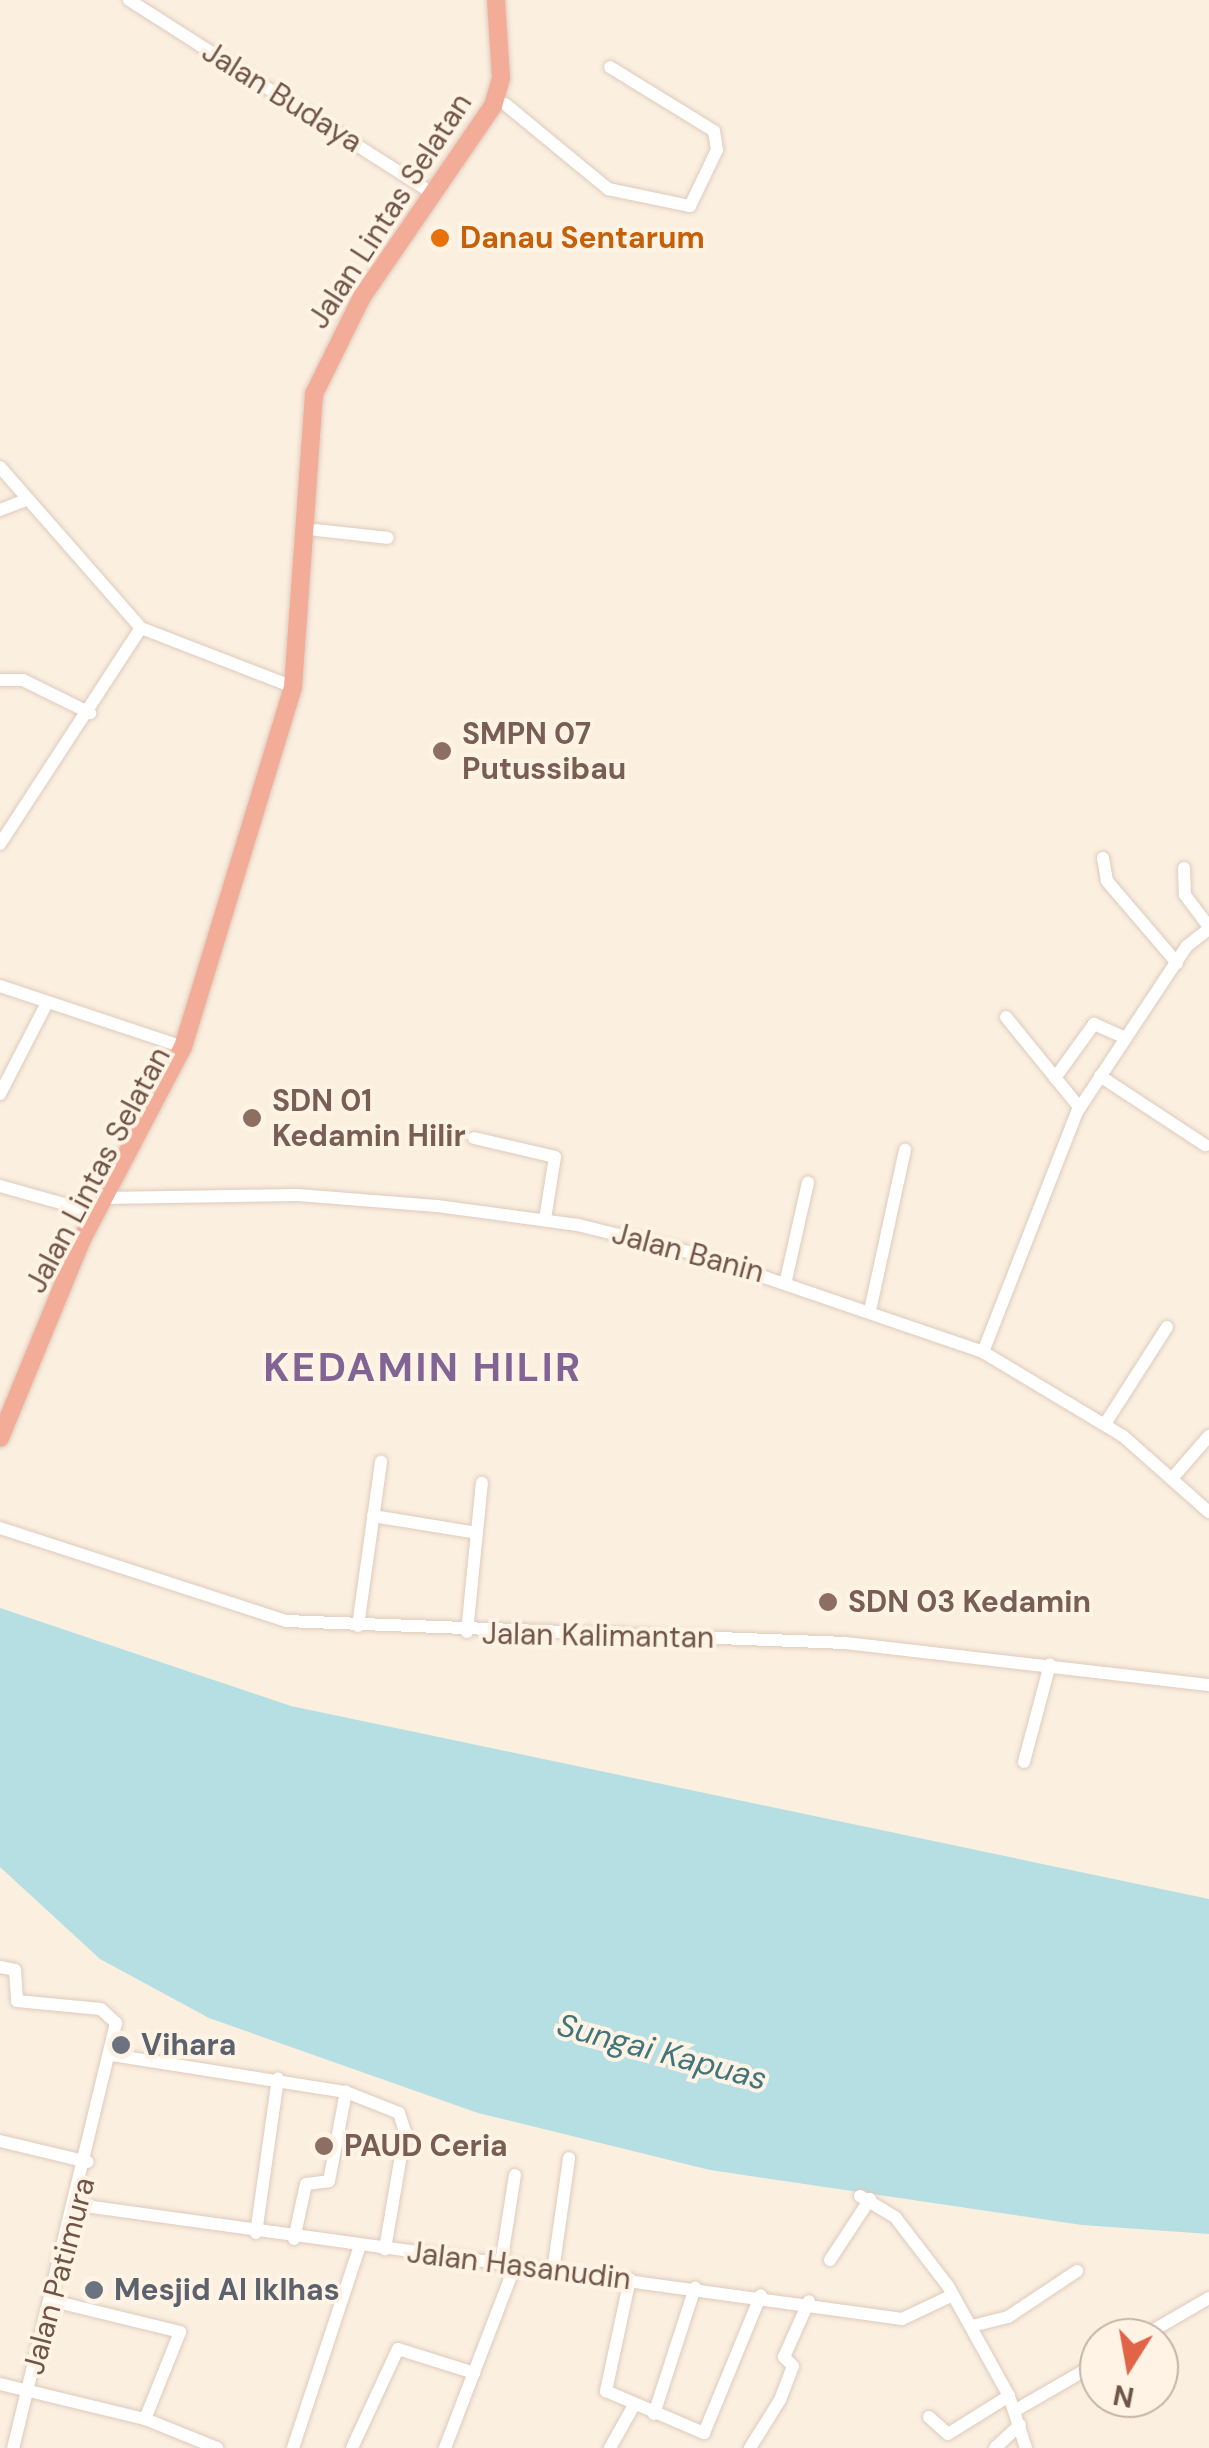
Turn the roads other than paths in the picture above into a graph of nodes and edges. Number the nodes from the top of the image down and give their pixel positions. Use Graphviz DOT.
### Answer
graph roads {
  1 [pos="129,0"];
  2 [pos="496,0"];
  3 [pos="508,0"];
  4 [pos="610,67"];
  5 [pos="505,104"];
  6 [pos="434,194"];
  7 [pos="0,467"];
  8 [pos="24,500"];
  9 [pos="0,510"];
  10 [pos="316,530"];
  11 [pos="388,538"];
  12 [pos="306,594"];
  13 [pos="141,628"];
  14 [pos="0,680"];
  15 [pos="293,687"];
  16 [pos="90,713"];
  17 [pos="0,844"];
  18 [pos="1103,858"];
  19 [pos="1184,868"];
  20 [pos="234,886"];
  21 [pos="1209,928"];
  22 [pos="1177,962"];
  23 [pos="0,986"];
  24 [pos="47,1003"];
  25 [pos="1006,1017"];
  26 [pos="1125,1038"];
  27 [pos="183,1047"];
  28 [pos="1100,1076"];
  29 [pos="1055,1078"];
  30 [pos="0,1094"];
  31 [pos="1080,1108"];
  32 [pos="474,1138"];
  33 [pos="1205,1145"];
  34 [pos="905,1150"];
  35 [pos="808,1182"];
  36 [pos="0,1186"];
  37 [pos="100,1212"];
  38 [pos="545,1219"];
  39 [pos="786,1280"];
  40 [pos="871,1306"];
  41 [pos="1167,1327"];
  42 [pos="983,1352"];
  43 [pos="1104,1424"];
  44 [pos="1209,1436"];
  45 [pos="0,1438"];
  46 [pos="381,1462"];
  47 [pos="1176,1476"];
  48 [pos="482,1483"];
  49 [pos="1209,1512"];
  50 [pos="373,1516"];
  51 [pos="0,1528"];
  52 [pos="477,1533"];
  53 [pos="358,1626"];
  54 [pos="467,1632"];
  55 [pos="1050,1664"];
  56 [pos="1209,1685"];
  57 [pos="1024,1762"];
  58 [pos="0,1967"];
  59 [pos="112,2055"];
  60 [pos="278,2079"];
  61 [pos="346,2092"];
  62 [pos="0,2141"];
  63 [pos="569,2158"];
  64 [pos="88,2162"];
  65 [pos="516,2175"];
  66 [pos="78,2205"];
  67 [pos="256,2233"];
  68 [pos="294,2239"];
  69 [pos="360,2246"];
  70 [pos="385,2249"];
  71 [pos="830,2260"];
  72 [pos="508,2265"];
  73 [pos="553,2271"];
  74 [pos="1076,2271"];
  75 [pos="630,2279"];
  76 [pos="695,2288"];
  77 [pos="762,2295"];
  78 [pos="954,2295"];
  79 [pos="1209,2298"];
  80 [pos="809,2301"];
  81 [pos="53,2302"];
  82 [pos="1174,2318"];
  83 [pos="972,2326"];
  84 [pos="474,2373"];
  85 [pos="1079,2374"];
  86 [pos="0,2384"];
  87 [pos="30,2388"];
  88 [pos="1010,2396"];
  89 [pos="634,2405"];
  90 [pos="1016,2410"];
  91 [pos="654,2414"];
  92 [pos="928,2416"];
  93 [pos="145,2419"];
  94 [pos="1020,2424"];
  95 [pos="13,2448"];
  96 [pos="217,2448"];
  97 [pos="292,2448"];
  98 [pos="352,2448"];
  99 [pos="445,2448"];
  100 [pos="610,2448"];
  101 [pos="750,2448"];
  102 [pos="995,2448"];
  103 [pos="1026,2448"];
  1 -- 6 [label="street, Jalan Budaya"];
  2 -- 6 [label="highway, Jalan Lintas Selatan"];
  3 -- 5 [label="highway, Jalan Lintas Selatan"];
  4 -- 5 [label="street"];
  5 -- 10 [label="highway, Jalan Lintas Selatan"];
  6 -- 12 [label="highway, Jalan Lintas Selatan"];
  7 -- 8 [label="street"];
  8 -- 9 [label="street"];
  8 -- 13 [label="street"];
  10 -- 11 [label="street"];
  10 -- 12 [label="highway, Jalan Lintas Selatan"];
  12 -- 15 [label="highway, Jalan Lintas Selatan"];
  12 -- 20 [label="highway, Jalan Lintas Selatan"];
  13 -- 15 [label="street"];
  13 -- 16 [label="street"];
  14 -- 16 [label="street"];
  15 -- 20 [label="highway, Jalan Lintas Selatan"];
  16 -- 17 [label="street"];
  18 -- 22 [label="street"];
  19 -- 21 [label="street"];
  20 -- 27 [label="highway, Jalan Lintas Selatan"];
  20 -- 37 [label="highway, Jalan Lintas Selatan"];
  21 -- 22 [label="street"];
  22 -- 26 [label="street"];
  23 -- 24 [label="street"];
  24 -- 27 [label="street"];
  24 -- 30 [label="street"];
  25 -- 29 [label="street"];
  26 -- 28 [label="street"];
  26 -- 29 [label="street"];
  27 -- 37 [label="highway, Jalan Lintas Selatan"];
  28 -- 31 [label="street"];
  28 -- 33 [label="street"];
  29 -- 31 [label="street"];
  31 -- 42 [label="street"];
  32 -- 38 [label="street"];
  34 -- 40 [label="street"];
  35 -- 39 [label="street"];
  36 -- 37 [label="street, Jalan Banin"];
  37 -- 38 [label="street, Jalan Banin"];
  37 -- 45 [label="highway, Jalan Lintas Selatan"];
  38 -- 39 [label="street, Jalan Banin"];
  39 -- 40 [label="street, Jalan Banin"];
  40 -- 42 [label="street, Jalan Banin"];
  41 -- 43 [label="street"];
  42 -- 43 [label="street, Jalan Banin"];
  43 -- 47 [label="street, Jalan Banin"];
  44 -- 47 [label="street"];
  46 -- 50 [label="street"];
  47 -- 49 [label="street, Jalan Banin"];
  48 -- 52 [label="street"];
  50 -- 52 [label="street"];
  50 -- 53 [label="street"];
  51 -- 53 [label="street, Jalan Kalimantan"];
  52 -- 54 [label="street"];
  53 -- 54 [label="street, Jalan Kalimantan"];
  54 -- 55 [label="street, Jalan Kalimantan"];
  55 -- 56 [label="street, Jalan Kalimantan"];
  55 -- 57 [label="street"];
  58 -- 59 [label="street"];
  59 -- 60 [label="street"];
  59 -- 64 [label="street, Jalan Patimura"];
  60 -- 61 [label="street"];
  60 -- 67 [label="street"];
  61 -- 68 [label="street"];
  61 -- 70 [label="street"];
  62 -- 64 [label="street"];
  63 -- 73 [label="street"];
  64 -- 66 [label="street, Jalan Patimura"];
  65 -- 72 [label="street"];
  66 -- 67 [label="street, Jalan Hasanudin"];
  66 -- 81 [label="street, Jalan Patimura"];
  67 -- 68 [label="street, Jalan Hasanudin"];
  68 -- 69 [label="street, Jalan Hasanudin"];
  69 -- 70 [label="street, Jalan Hasanudin"];
  69 -- 97 [label="street"];
  70 -- 72 [label="street, Jalan Hasanudin"];
  71 -- 78 [label="street"];
  72 -- 73 [label="street, Jalan Hasanudin"];
  72 -- 84 [label="street"];
  73 -- 75 [label="street, Jalan Hasanudin"];
  74 -- 83 [label="street"];
  75 -- 76 [label="street, Jalan Hasanudin"];
  75 -- 89 [label="street"];
  76 -- 77 [label="street, Jalan Hasanudin"];
  76 -- 91 [label="street"];
  77 -- 80 [label="street, Jalan Hasanudin"];
  77 -- 91 [label="street"];
  78 -- 80 [label="street, Jalan Hasanudin"];
  78 -- 83 [label="street"];
  79 -- 82 [label="street"];
  80 -- 101 [label="street"];
  81 -- 87 [label="street, Jalan Patimura"];
  81 -- 93 [label="street"];
  83 -- 88 [label="street"];
  84 -- 98 [label="street"];
  84 -- 99 [label="street"];
  85 -- 90 [label="street"];
  86 -- 87 [label="street"];
  87 -- 93 [label="street"];
  87 -- 95 [label="street, Jalan Patimura"];
  88 -- 90 [label="street"];
  88 -- 92 [label="street"];
  89 -- 91 [label="street"];
  89 -- 100 [label="street"];
  90 -- 94 [label="street"];
  93 -- 96 [label="street"];
  94 -- 102 [label="street"];
  94 -- 103 [label="street"];
}
